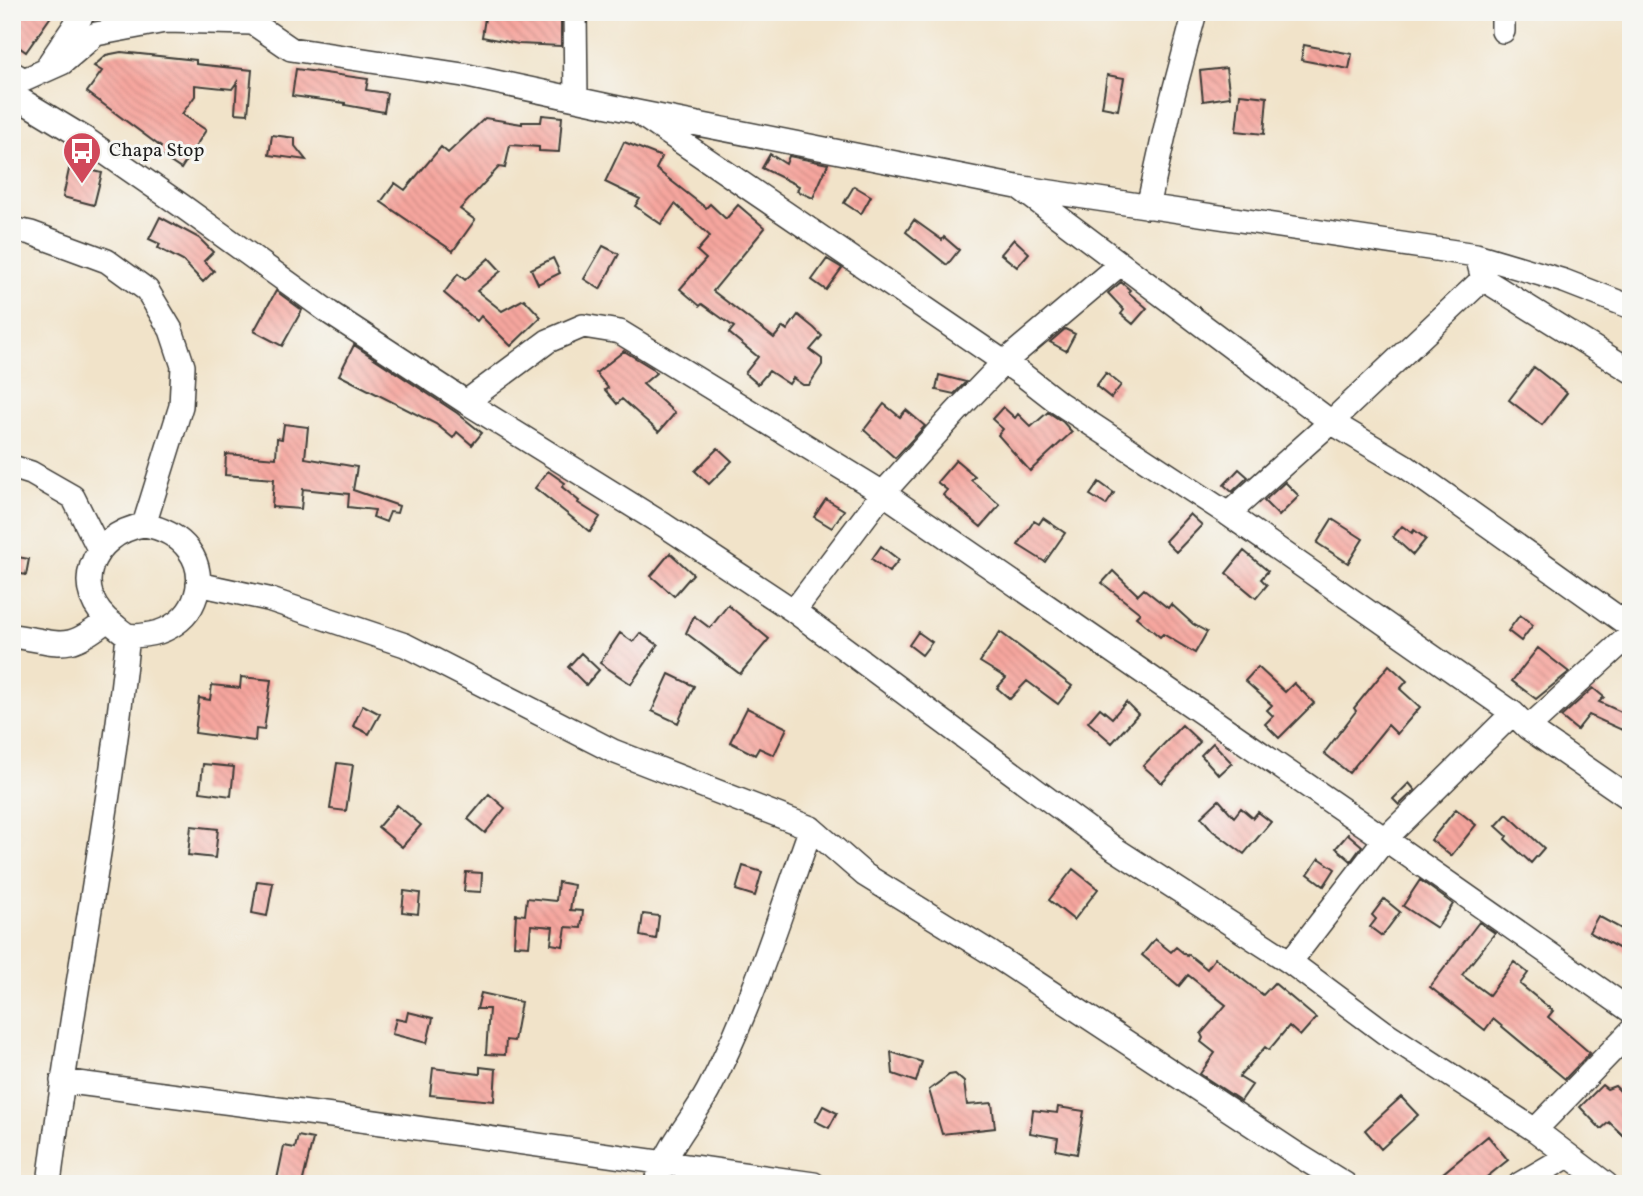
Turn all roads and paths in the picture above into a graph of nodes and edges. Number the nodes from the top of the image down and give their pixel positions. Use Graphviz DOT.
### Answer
graph roads {
  1 [pos="84,12"];
  2 [pos="575,12"];
  3 [pos="1195,12"];
  4 [pos="43,71"];
  5 [pos="12,74"];
  6 [pos="576,98"];
  7 [pos="17,108"];
  8 [pos="637,112"];
  9 [pos="1017,187"];
  10 [pos="1149,207"];
  11 [pos="12,229"];
  12 [pos="1476,255"];
  13 [pos="1119,265"];
  14 [pos="1483,279"];
  15 [pos="1631,307"];
  16 [pos="1003,363"];
  17 [pos="1631,371"];
  18 [pos="466,402"];
  19 [pos="1331,422"];
  20 [pos="12,467"];
  21 [pos="883,493"];
  22 [pos="1228,514"];
  23 [pos="144,525"];
  24 [pos="99,549"];
  25 [pos="198,584"];
  26 [pos="794,611"];
  27 [pos="107,620"];
  28 [pos="1631,627"];
  29 [pos="1631,634"];
  30 [pos="128,635"];
  31 [pos="12,636"];
  32 [pos="1520,720"];
  33 [pos="1631,799"];
  34 [pos="811,828"];
  35 [pos="1385,838"];
  36 [pos="1290,962"];
  37 [pos="1631,1011"];
  38 [pos="1631,1031"];
  39 [pos="62,1080"];
  40 [pos="1535,1130"];
  41 [pos="1567,1156"];
  42 [pos="662,1161"];
  43 [pos="49,1184"];
  44 [pos="656,1184"];
  45 [pos="814,1184"];
  46 [pos="1345,1184"];
  47 [pos="1520,1184"];
  48 [pos="1606,1184"];
  1 -- 4 [label="street"];
  2 -- 6 [label="street"];
  3 -- 10 [label="street"];
  4 -- 5 [label="street"];
  4 -- 6 [label="street"];
  4 -- 7 [label="street"];
  6 -- 8 [label="street"];
  7 -- 18 [label="street"];
  8 -- 9 [label="street"];
  8 -- 16 [label="street"];
  9 -- 10 [label="street"];
  9 -- 13 [label="street"];
  10 -- 12 [label="street"];
  11 -- 23 [label="street"];
  12 -- 14 [label="street"];
  12 -- 15 [label="street"];
  13 -- 16 [label="street"];
  13 -- 19 [label="street"];
  14 -- 17 [label="street"];
  14 -- 19 [label="street"];
  16 -- 21 [label="street"];
  16 -- 22 [label="street"];
  18 -- 21 [label="street"];
  18 -- 26 [label="street"];
  19 -- 22 [label="street"];
  19 -- 28 [label="street"];
  20 -- 24 [label="street"];
  21 -- 26 [label="street"];
  21 -- 35 [label="street"];
  22 -- 32 [label="street"];
  23 -- 24 [label="street"];
  23 -- 25 [label="street"];
  24 -- 27 [label="street"];
  25 -- 30 [label="street"];
  25 -- 34 [label="street"];
  26 -- 36 [label="street"];
  27 -- 30 [label="street"];
  27 -- 31 [label="street"];
  29 -- 32 [label="street"];
  30 -- 39 [label="street"];
  32 -- 33 [label="street"];
  32 -- 35 [label="street"];
  34 -- 42 [label="street"];
  34 -- 46 [label="street"];
  35 -- 36 [label="street"];
  35 -- 37 [label="street"];
  36 -- 40 [label="street"];
  38 -- 40 [label="street"];
  39 -- 42 [label="street"];
  39 -- 43 [label="street"];
  40 -- 41 [label="street"];
  41 -- 47 [label="street"];
  41 -- 48 [label="street"];
  42 -- 44 [label="street"];
  42 -- 45 [label="street"];
}
